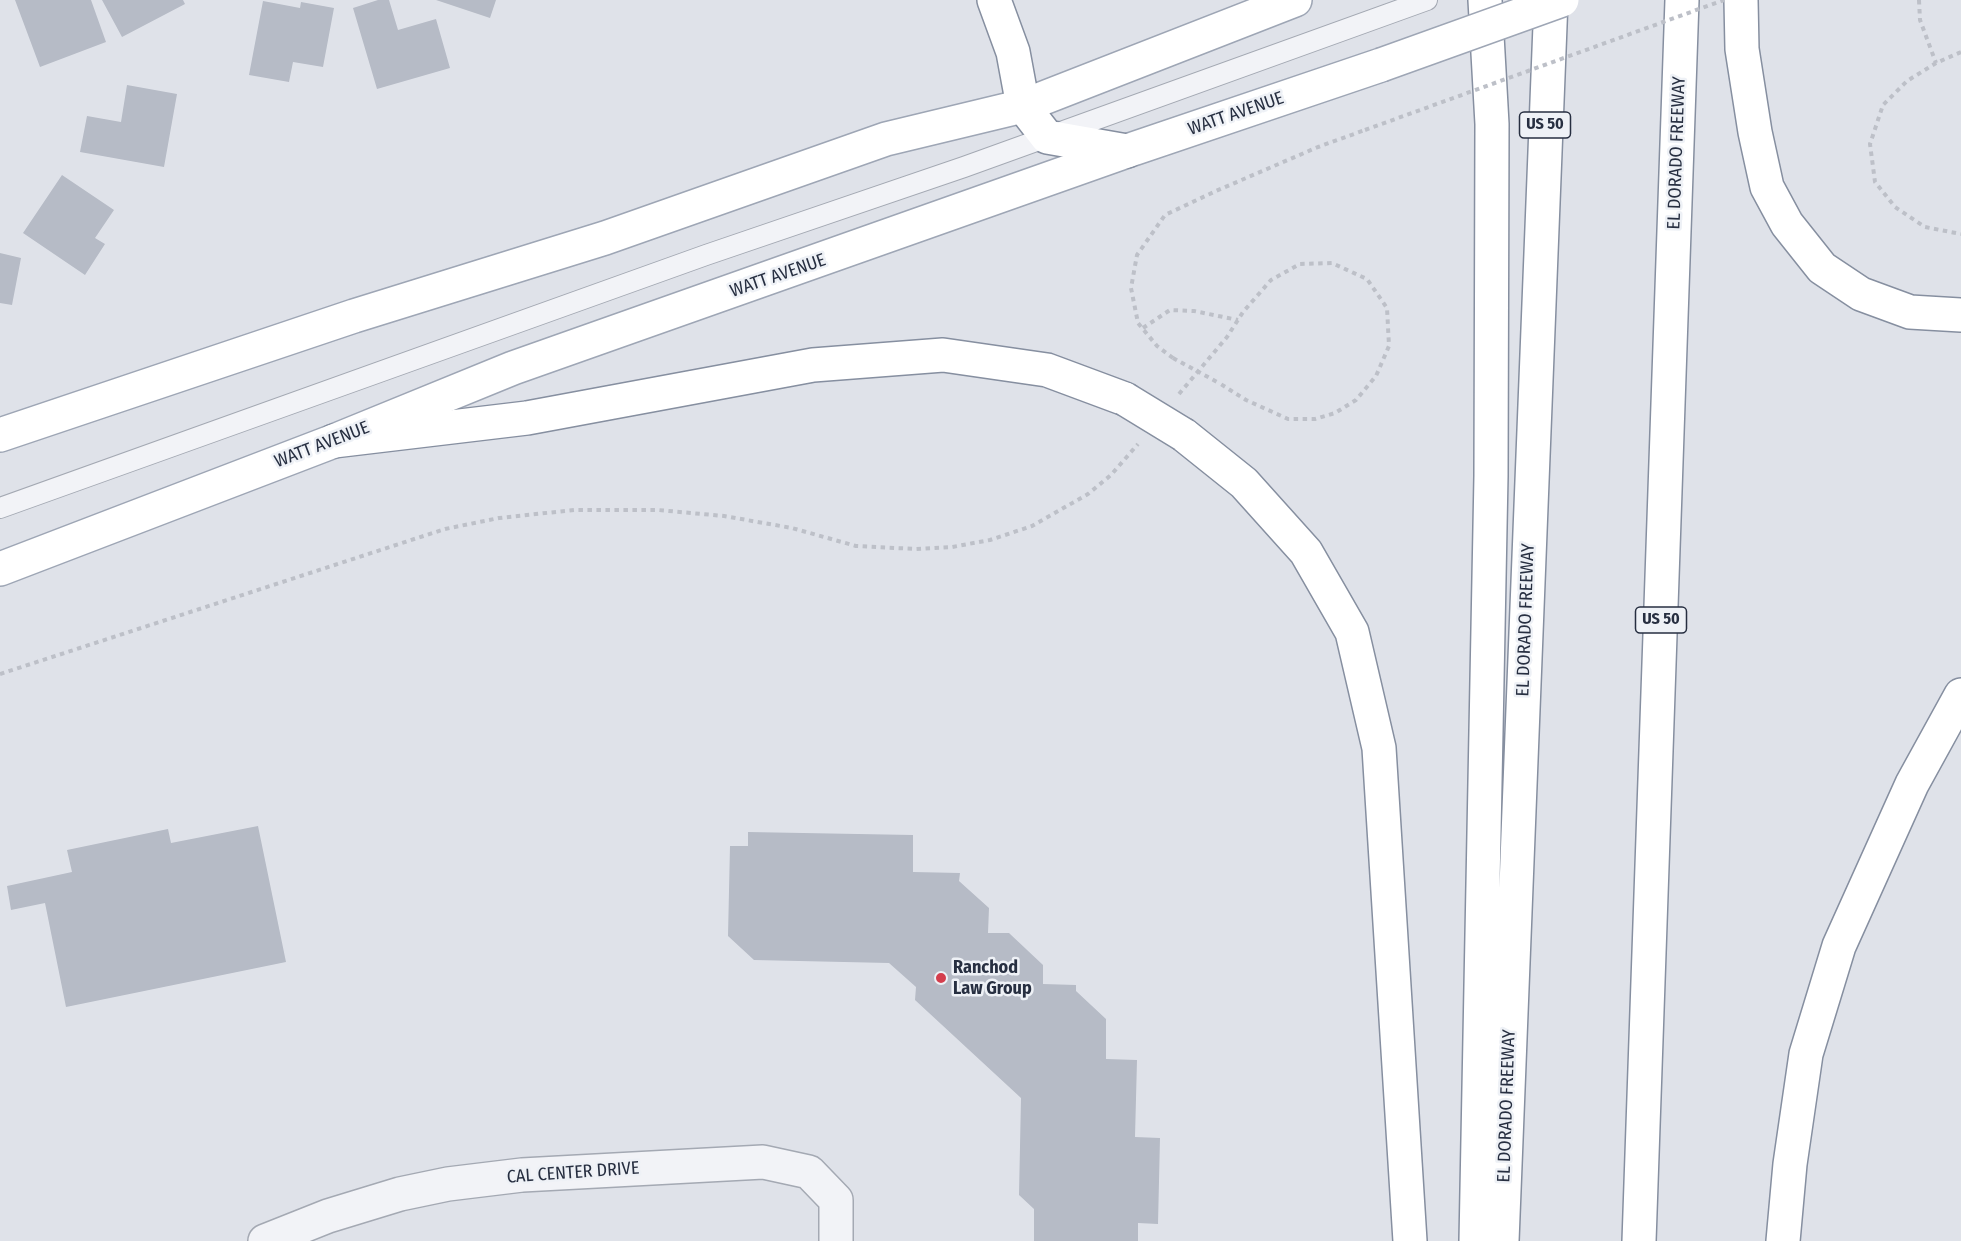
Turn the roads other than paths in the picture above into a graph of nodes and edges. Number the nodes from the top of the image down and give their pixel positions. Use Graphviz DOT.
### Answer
graph roads {
  1 [pos="994,0"];
  2 [pos="1295,0"];
  3 [pos="1427,0"];
  4 [pos="1485,0"];
  5 [pos="1551,0"];
  6 [pos="1562,0"];
  7 [pos="1682,0"];
  8 [pos="1741,0"];
  9 [pos="1023,106"];
  10 [pos="1047,137"];
  11 [pos="1128,152"];
  12 [pos="1961,315"];
  13 [pos="0,435"];
  14 [pos="334,441"];
  15 [pos="0,508"];
  16 [pos="0,568"];
  17 [pos="1961,695"];
  18 [pos="265,1241"];
  19 [pos="836,1241"];
  20 [pos="1410,1241"];
  21 [pos="1476,1241"];
  22 [pos="1502,1241"];
  23 [pos="1640,1241"];
  24 [pos="1783,1241"];
  1 -- 9 [label="main road"];
  2 -- 9 [label="main road"];
  3 -- 10 [label="lane"];
  4 -- 21 [label="main road"];
  5 -- 22 [label="main road, EL DORADO FREEWAY / US 50"];
  6 -- 11 [label="main road, WATT AVENUE, bridge"];
  7 -- 23 [label="main road, EL DORADO FREEWAY / US 50"];
  8 -- 12 [label="main road"];
  9 -- 10 [label="main road"];
  9 -- 13 [label="main road"];
  10 -- 11 [label="main road"];
  10 -- 15 [label="lane"];
  11 -- 14 [label="main road, WATT AVENUE"];
  14 -- 16 [label="main road, WATT AVENUE"];
  14 -- 20 [label="main road, bridge"];
  17 -- 24 [label="main road"];
  18 -- 19 [label="street, CAL CENTER DRIVE"];
}
